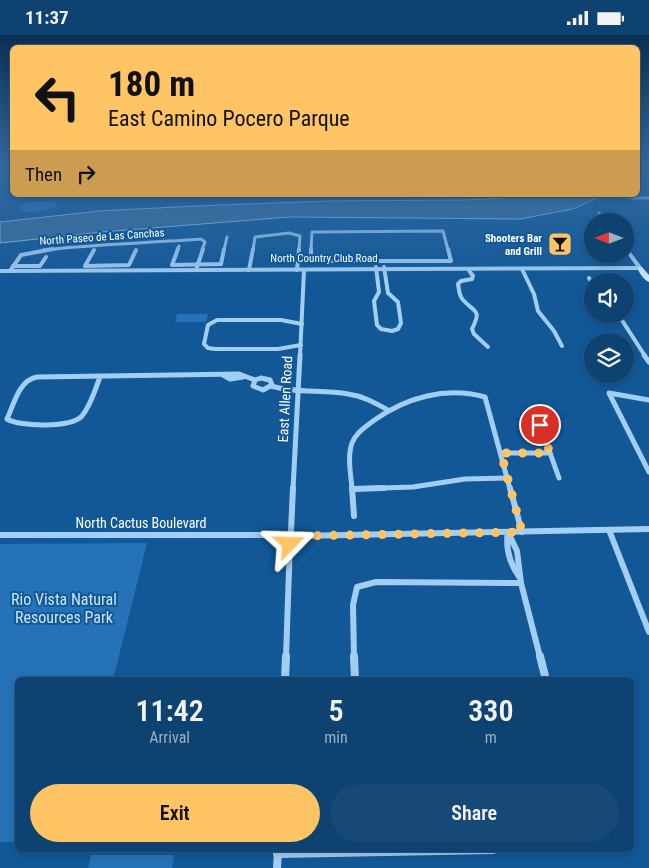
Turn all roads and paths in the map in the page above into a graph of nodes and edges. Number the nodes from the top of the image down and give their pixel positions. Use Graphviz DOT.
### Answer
graph roads {
  1 [pos="227,237"];
  2 [pos="179,246"];
  3 [pos="94,250"];
  4 [pos="136,250"];
  5 [pos="46,257"];
  6 [pos="634,260"];
  7 [pos="383,261"];
  8 [pos="376,262"];
  9 [pos="105,265"];
  10 [pos="198,265"];
  11 [pos="13,266"];
  12 [pos="640,268"];
  13 [pos="649,268"];
  14 [pos="376,269"];
  15 [pos="384,269"];
  16 [pos="468,269"];
  17 [pos="522,269"];
  18 [pos="196,270"];
  19 [pos="249,270"];
  20 [pos="297,270"];
  21 [pos="304,270"];
  22 [pos="0,271"];
  23 [pos="10,271"];
  24 [pos="102,271"];
  25 [pos="649,280"];
  26 [pos="624,323"];
  27 [pos="302,324"];
  28 [pos="301,345"];
  29 [pos="562,346"];
  30 [pos="488,347"];
  31 [pos="649,362"];
  32 [pos="100,377"];
  33 [pos="255,380"];
  34 [pos="271,387"];
  35 [pos="299,391"];
  36 [pos="649,400"];
  37 [pos="388,410"];
  38 [pos="540,425"];
  39 [pos="501,453"];
  40 [pos="550,453"];
  41 [pos="649,472"];
  42 [pos="508,478"];
  43 [pos="559,478"];
  44 [pos="352,489"];
  45 [pos="354,516"];
  46 [pos="649,529"];
  47 [pos="609,530"];
  48 [pos="291,531"];
  49 [pos="508,532"];
  50 [pos="522,532"];
  51 [pos="0,535"];
  52 [pos="283,535"];
  53 [pos="297,536"];
  54 [pos="290,542"];
  55 [pos="520,580"];
  56 [pos="649,632"];
  57 [pos="285,677"];
  58 [pos="355,677"];
  59 [pos="545,677"];
  60 [pos="278,852"];
  61 [pos="277,868"];
  1 -- 10 [label="street"];
  2 -- 10 [label="street"];
  3 -- 9 [label="street"];
  4 -- 9 [label="street"];
  5 -- 11 [label="street"];
  6 -- 12 [label="street"];
  7 -- 8 [label="street"];
  7 -- 8 [label="street"];
  7 -- 15 [label="street"];
  8 -- 14 [label="street"];
  9 -- 24 [label="street"];
  10 -- 11 [label="street, North Paseo de Las Canchas"];
  10 -- 18 [label="street"];
  11 -- 23 [label="street, North Paseo de Las Canchas"];
  12 -- 13 [label="main road, North Country Club Road"];
  12 -- 17 [label="street, North Country Club Road"];
  12 -- 25 [label="main road"];
  14 -- 15 [label="street, North Country Club Road"];
  14 -- 15 [label="street"];
  14 -- 21 [label="street, North Country Club Road"];
  15 -- 16 [label="street, North Country Club Road"];
  16 -- 17 [label="street, North Country Club Road"];
  16 -- 30 [label="street"];
  17 -- 29 [label="street"];
  18 -- 19 [label="street, North Country Club Road"];
  18 -- 24 [label="street, North Country Club Road"];
  19 -- 20 [label="street, North Country Club Road"];
  19 -- 20 [label="street"];
  20 -- 21 [label="street, North Country Club Road"];
  21 -- 27 [label="street, East Allen Road"];
  22 -- 23 [label="street, North Country Club Road"];
  23 -- 24 [label="street, North Country Club Road"];
  26 -- 31 [label="street"];
  27 -- 28 [label="street, East Allen Road"];
  27 -- 28 [label="street"];
  28 -- 35 [label="street, East Allen Road"];
  32 -- 32 [label="street"];
  32 -- 33 [label="street"];
  33 -- 34 [label="street"];
  33 -- 34 [label="street"];
  34 -- 35 [label="street"];
  35 -- 37 [label="street"];
  35 -- 48 [label="street, East Allen Road"];
  36 -- 41 [label="street"];
  37 -- 39 [label="street"];
  37 -- 44 [label="street"];
  38 -- 40 [label="street"];
  39 -- 40 [label="street"];
  39 -- 42 [label="street"];
  40 -- 43 [label="street"];
  42 -- 44 [label="street"];
  42 -- 50 [label="street"];
  44 -- 45 [label="street"];
  46 -- 47 [label="street"];
  47 -- 50 [label="street"];
  47 -- 56 [label="street"];
  48 -- 52 [label="street"];
  48 -- 53 [label="street"];
  49 -- 50 [label="street"];
  49 -- 53 [label="street"];
  49 -- 55 [label="street"];
  51 -- 52 [label="street, North Cactus Boulevard"];
  52 -- 54 [label="street"];
  53 -- 54 [label="street"];
  54 -- 57 [label="street"];
  55 -- 58 [label="street"];
  55 -- 59 [label="street"];
  60 -- 61 [label="street"];
}
